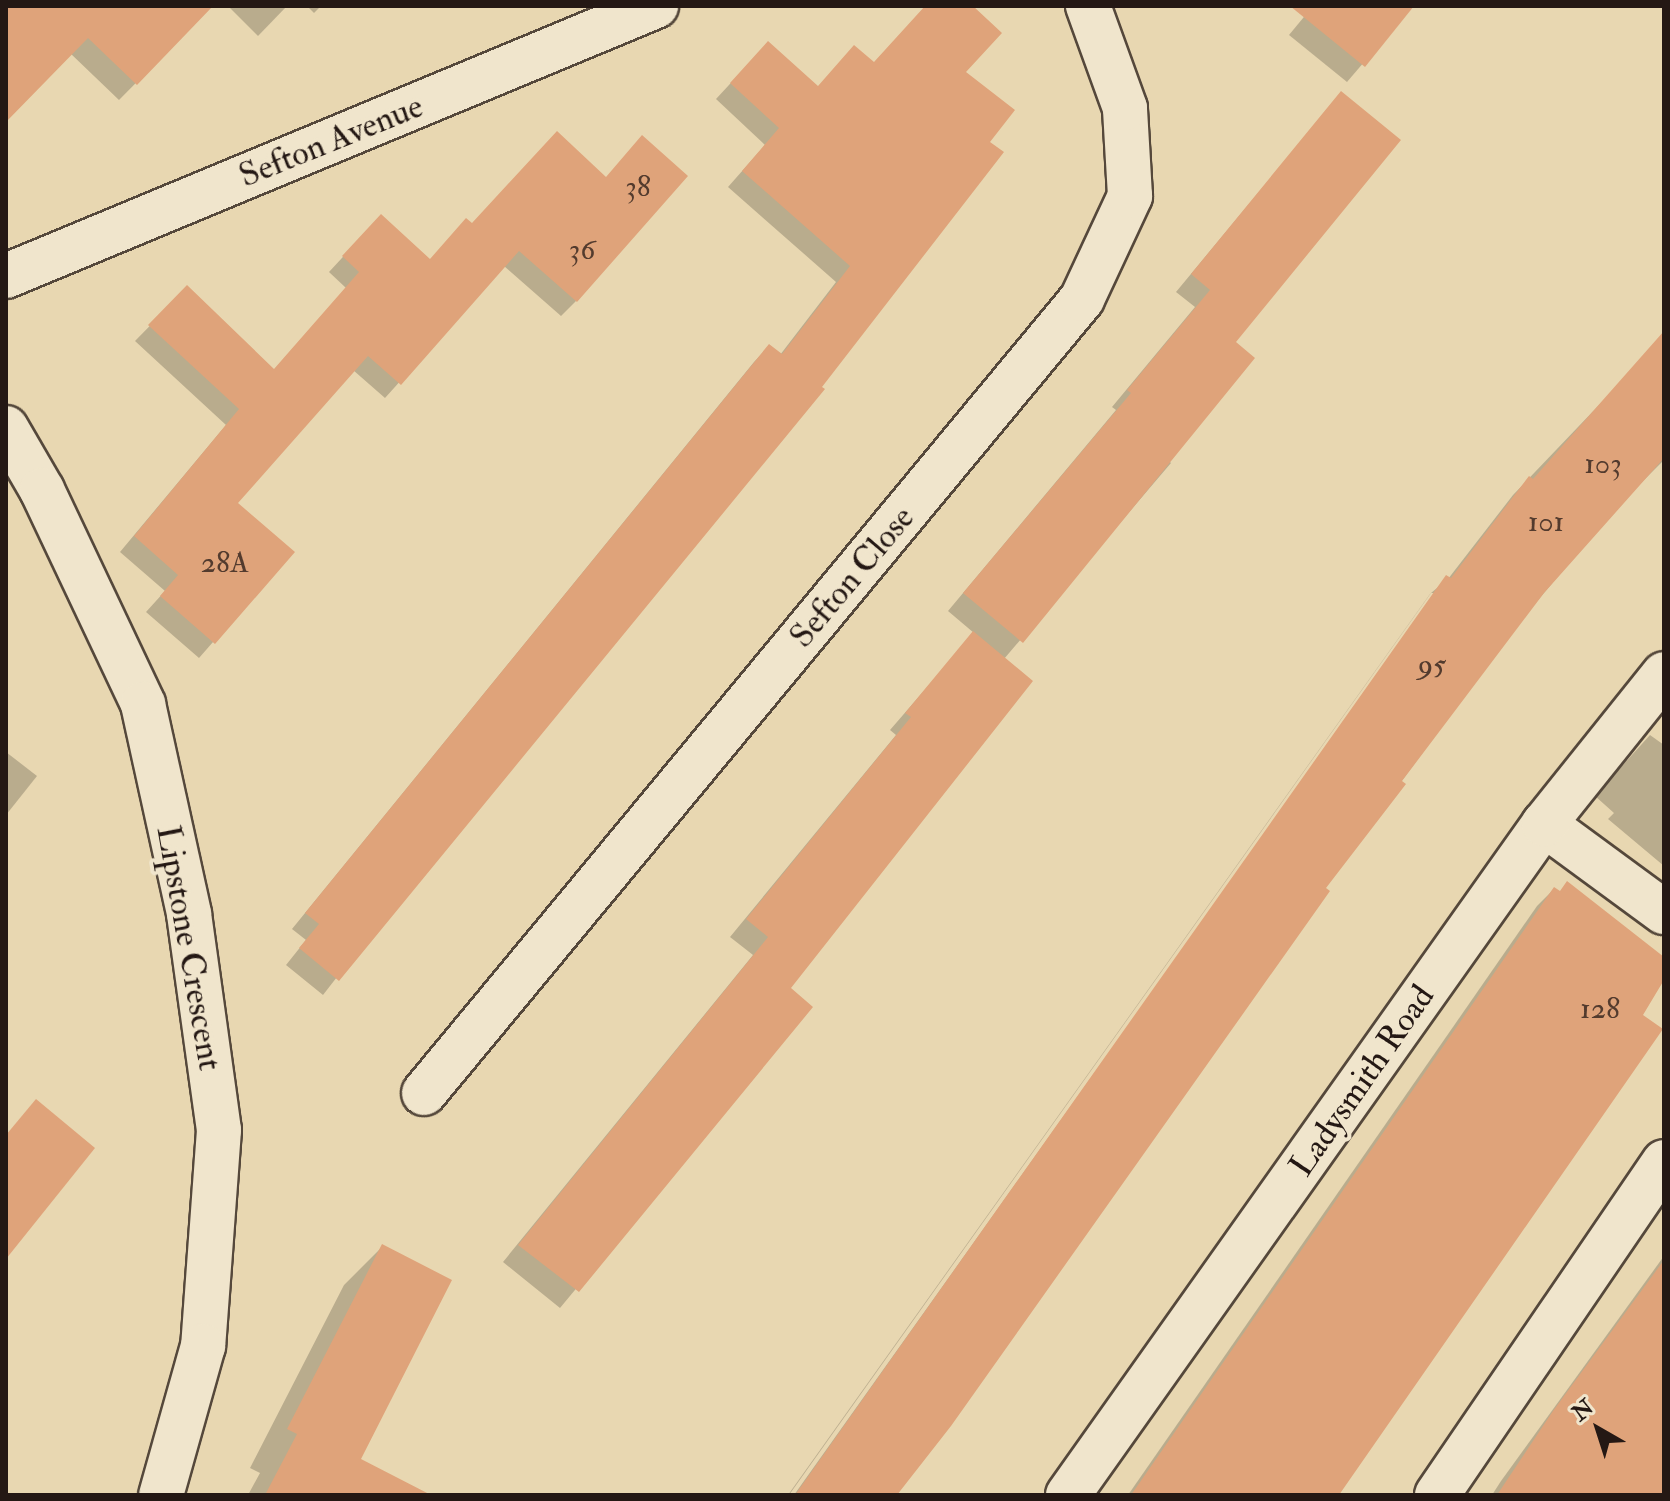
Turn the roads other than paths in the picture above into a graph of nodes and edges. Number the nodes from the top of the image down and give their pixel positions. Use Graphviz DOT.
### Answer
graph roads {
  1 [pos="656,6"];
  2 [pos="1088,6"];
  3 [pos="6,276"];
  4 [pos="6,428"];
  5 [pos="1664,674"];
  6 [pos="1544,824"];
  7 [pos="1664,912"];
  8 [pos="424,1093"];
  9 [pos="1664,1162"];
  10 [pos="161,1495"];
  11 [pos="1068,1495"];
  12 [pos="1437,1495"];
  1 -- 3 [label="street, Sefton Avenue"];
  2 -- 8 [label="street, Sefton Close"];
  4 -- 10 [label="street, Lipstone Crescent"];
  5 -- 6 [label="street, Ladysmith Road"];
  6 -- 7 [label="street"];
  6 -- 11 [label="street, Ladysmith Road"];
  9 -- 12 [label="street"];
}
